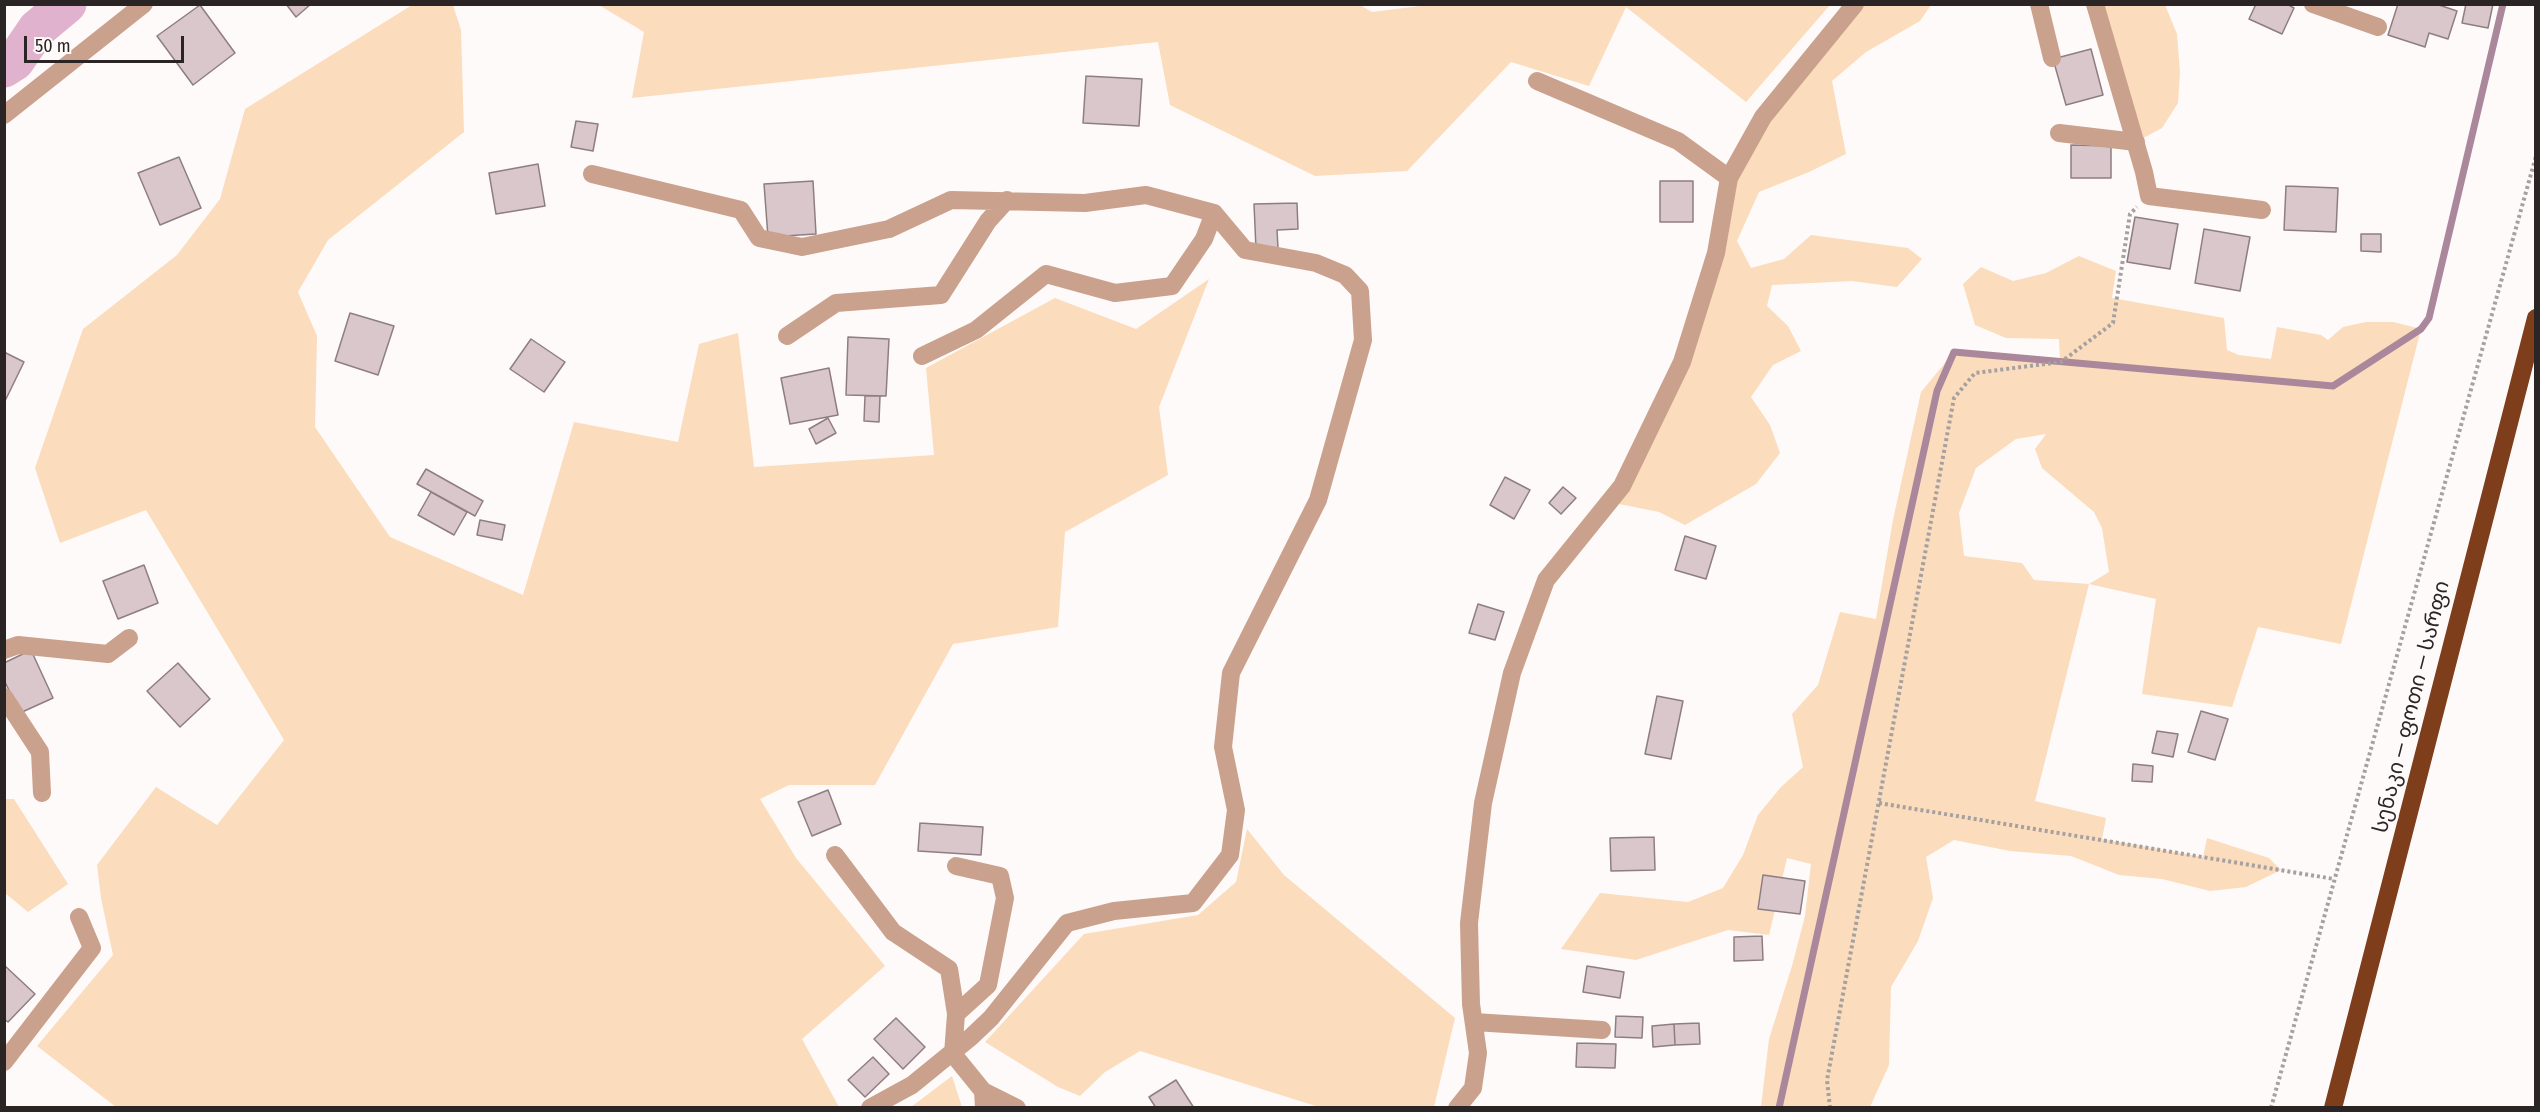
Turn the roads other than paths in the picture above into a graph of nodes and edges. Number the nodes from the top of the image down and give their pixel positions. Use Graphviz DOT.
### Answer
graph roads {
  1 [pos="144,4"];
  2 [pos="1855,4"];
  3 [pos="2039,4"];
  4 [pos="2095,4"];
  5 [pos="2313,4"];
  6 [pos="2378,27"];
  7 [pos="2052,58"];
  8 [pos="1537,81"];
  9 [pos="4,115"];
  10 [pos="2059,133"];
  11 [pos="2136,142"];
  12 [pos="592,174"];
  13 [pos="1729,178"];
  14 [pos="1007,200"];
  15 [pos="2262,210"];
  16 [pos="1214,213"];
  17 [pos="2535,318"];
  18 [pos="787,336"];
  19 [pos="922,356"];
  20 [pos="129,638"];
  21 [pos="4,650"];
  22 [pos="4,697"];
  23 [pos="42,793"];
  24 [pos="835,855"];
  25 [pos="956,867"];
  26 [pos="79,917"];
  27 [pos="956,1014"];
  28 [pos="1474,1022"];
  29 [pos="1602,1030"];
  30 [pos="953,1054"];
  31 [pos="4,1062"];
  32 [pos="983,1099"];
  33 [pos="870,1107"];
  34 [pos="1017,1107"];
  35 [pos="1457,1107"];
  36 [pos="2333,1107"];
  1 -- 9 [label="street"];
  2 -- 13 [label="street"];
  3 -- 7 [label="street"];
  4 -- 11 [label="street"];
  5 -- 6 [label="street"];
  8 -- 13 [label="street"];
  10 -- 11 [label="street"];
  11 -- 15 [label="street"];
  12 -- 14 [label="street"];
  13 -- 28 [label="street"];
  14 -- 16 [label="street"];
  14 -- 18 [label="street"];
  16 -- 19 [label="street"];
  16 -- 30 [label="street"];
  17 -- 36 [label="highway, სენაკი — ფოთი — სარფი"];
  20 -- 21 [label="street"];
  22 -- 23 [label="street"];
  24 -- 27 [label="street"];
  25 -- 27 [label="street"];
  26 -- 31 [label="street"];
  27 -- 30 [label="street"];
  28 -- 29 [label="street"];
  28 -- 35 [label="street"];
  30 -- 32 [label="street"];
  30 -- 33 [label="street"];
  32 -- 34 [label="street"];
}
